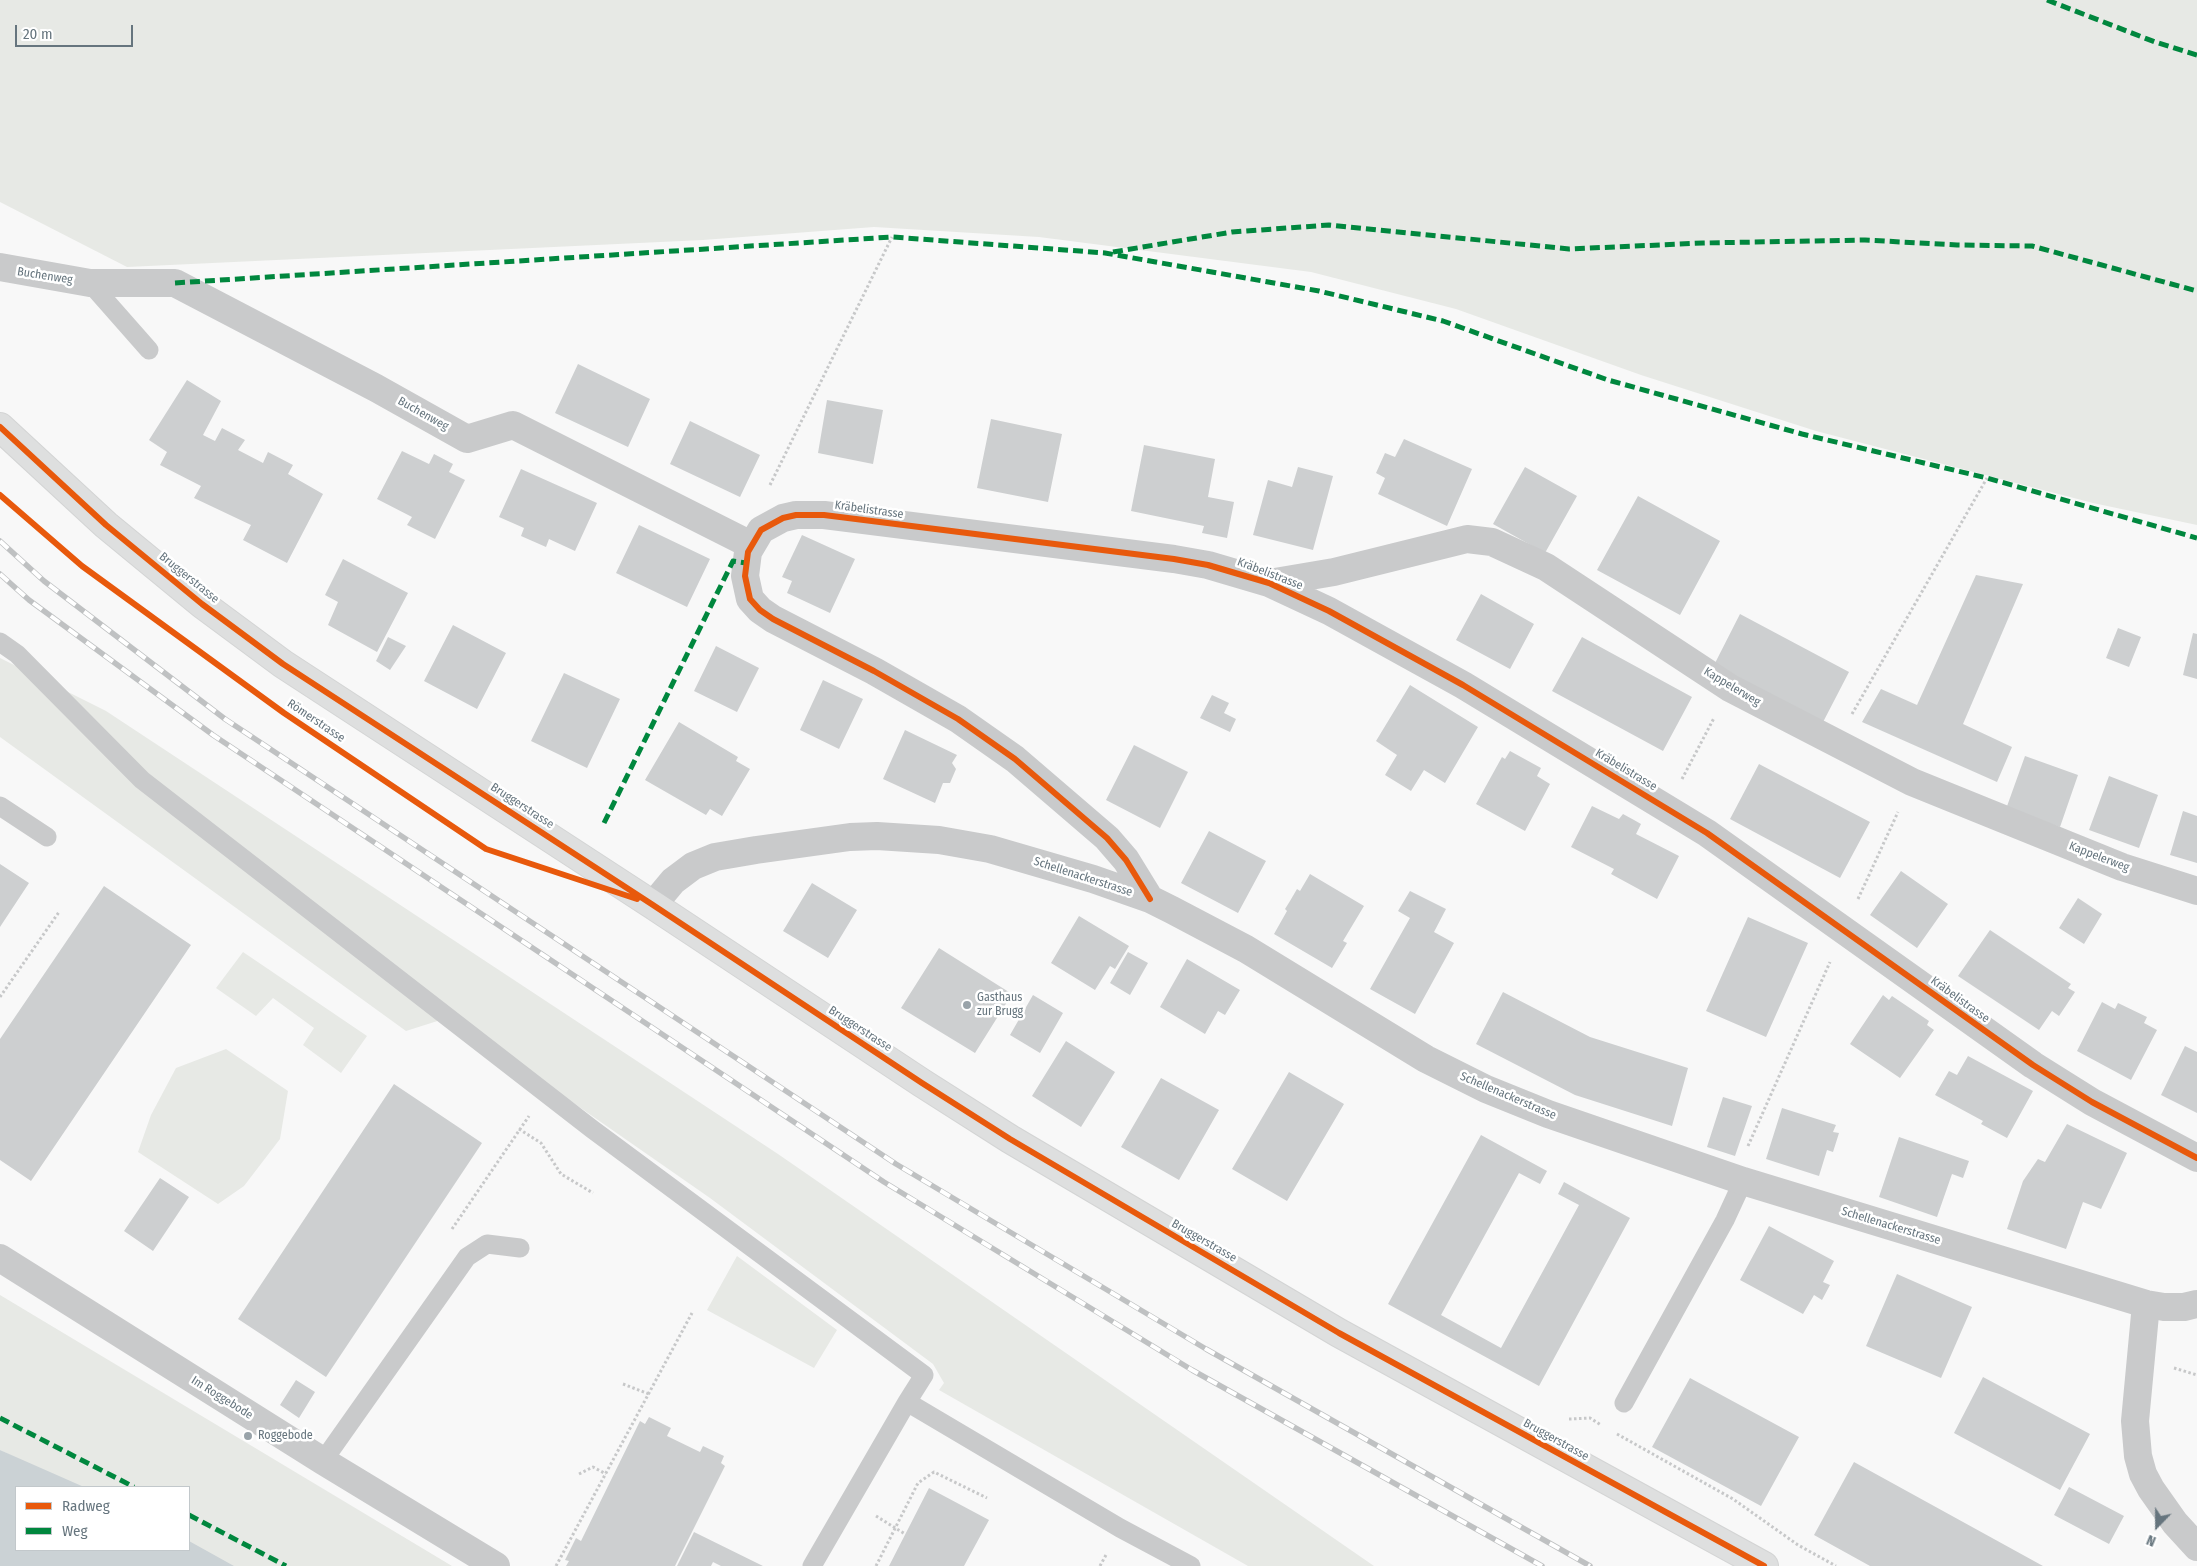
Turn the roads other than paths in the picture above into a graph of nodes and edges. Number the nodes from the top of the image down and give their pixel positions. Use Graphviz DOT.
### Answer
graph roads {
  1 [pos="0,267"];
  2 [pos="90,283"];
  3 [pos="149,350"];
  4 [pos="0,427"];
  5 [pos="751,545"];
  6 [pos="1269,583"];
  7 [pos="0,642"];
  8 [pos="0,806"];
  9 [pos="47,836"];
  10 [pos="2197,891"];
  11 [pos="1150,899"];
  12 [pos="654,905"];
  13 [pos="2197,1158"];
  14 [pos="1739,1180"];
  15 [pos="520,1248"];
  16 [pos="0,1258"];
  17 [pos="2146,1304"];
  18 [pos="2197,1304"];
  19 [pos="906,1402"];
  20 [pos="1624,1403"];
  21 [pos="323,1461"];
  22 [pos="2197,1548"];
  23 [pos="496,1566"];
  24 [pos="812,1566"];
  25 [pos="1191,1566"];
  26 [pos="1764,1566"];
  1 -- 2 [label="street, Buchenweg"];
  2 -- 3 [label="lane, Buchenweg"];
  2 -- 5 [label="street, Buchenweg"];
  4 -- 12 [label="main road, Bruggerstrasse"];
  5 -- 6 [label="street, Kräbelistrasse"];
  5 -- 11 [label="street, Kräbelistrasse"];
  6 -- 10 [label="street, Kappelerweg"];
  6 -- 13 [label="street, Kräbelistrasse"];
  7 -- 19 [label="lane"];
  8 -- 9 [label="lane"];
  11 -- 12 [label="street, Schellenackerstrasse"];
  11 -- 14 [label="street, Schellenackerstrasse"];
  12 -- 26 [label="main road, Bruggerstrasse"];
  14 -- 17 [label="street, Schellenackerstrasse"];
  14 -- 20 [label="lane"];
  15 -- 21 [label="lane"];
  16 -- 21 [label="street, Im Roggebode"];
  17 -- 18 [label="street"];
  17 -- 22 [label="street"];
  19 -- 24 [label="lane"];
  19 -- 25 [label="lane"];
  21 -- 23 [label="street, Im Roggebode"];
}
